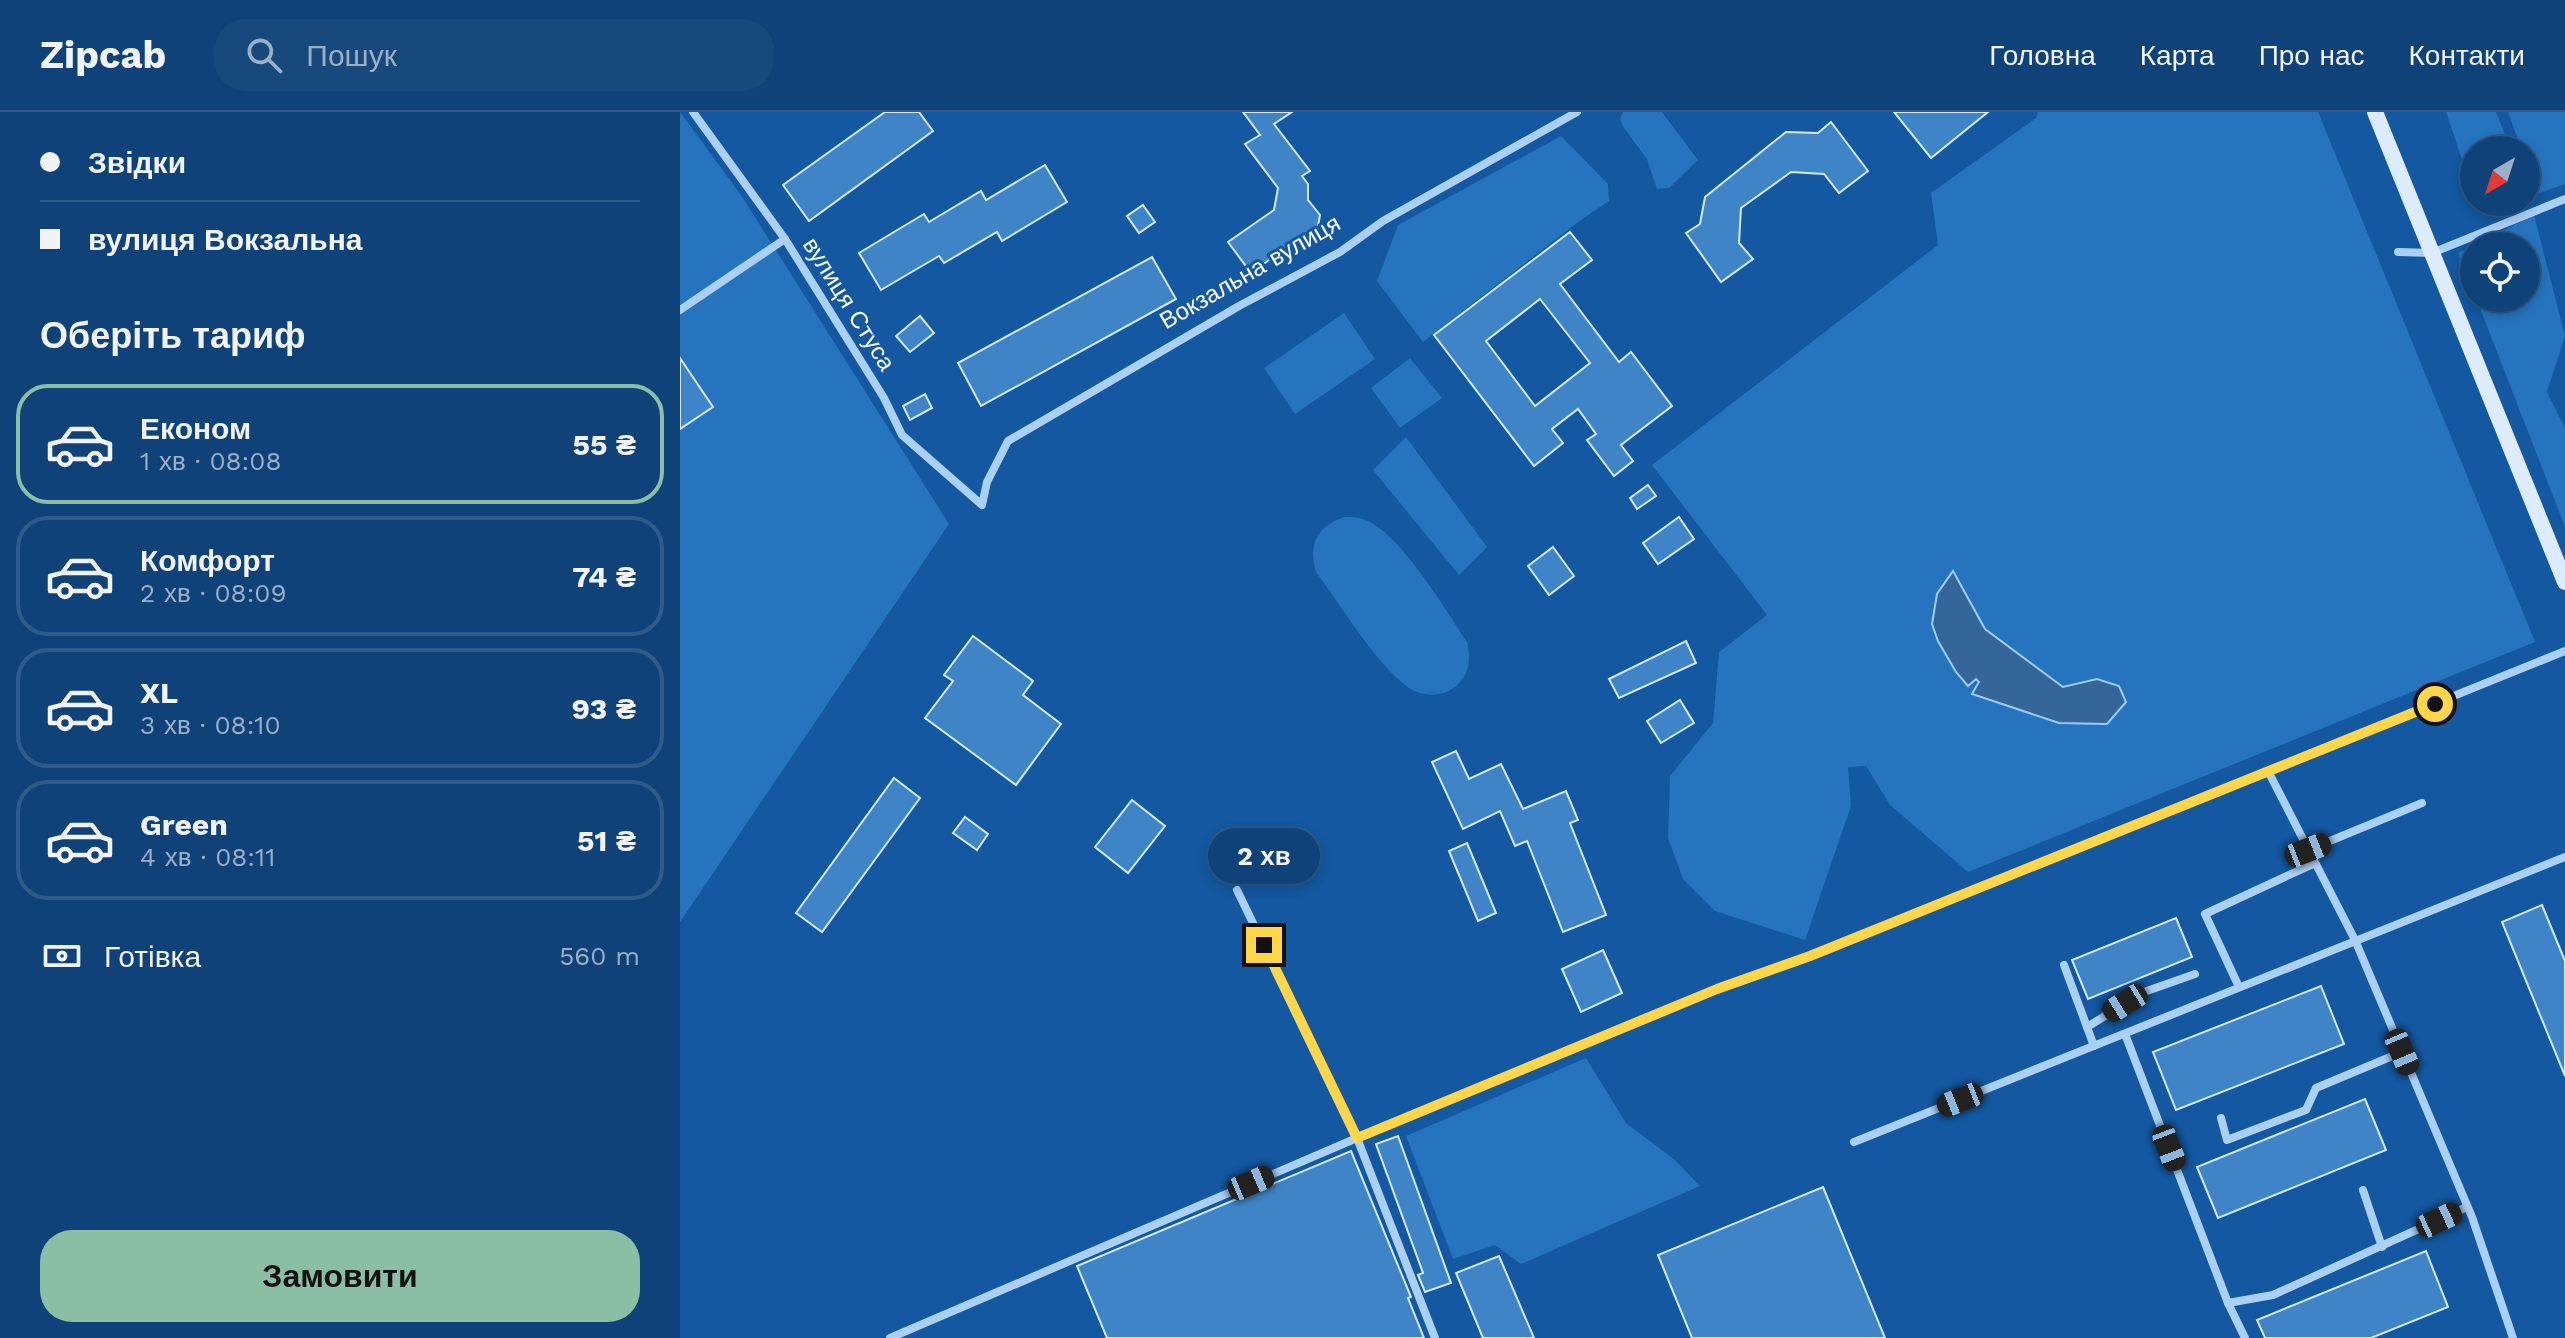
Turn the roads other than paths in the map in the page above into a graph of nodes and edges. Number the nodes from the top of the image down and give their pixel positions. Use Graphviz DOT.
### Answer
graph roads {
  1 [pos="693,112"];
  2 [pos="1577,112"];
  3 [pos="2375,112"];
  4 [pos="2565,199"];
  5 [pos="785,239"];
  6 [pos="2398,252"];
  7 [pos="2432,253"];
  8 [pos="680,310"];
  9 [pos="982,505"];
  10 [pos="2565,582"];
  11 [pos="2565,651"];
  12 [pos="2268,771"];
  13 [pos="2422,803"];
  14 [pos="2308,850"];
  15 [pos="2565,857"];
  16 [pos="2315,863"];
  17 [pos="1237,890"];
  18 [pos="2355,940"];
  19 [pos="2064,965"];
  20 [pos="2195,974"];
  21 [pos="2239,987"];
  22 [pos="2087,1027"];
  23 [pos="2125,1034"];
  24 [pos="2094,1046"];
  25 [pos="2402,1052"];
  26 [pos="2221,1118"];
  27 [pos="1357,1138"];
  28 [pos="1854,1142"];
  29 [pos="2363,1190"];
  30 [pos="2467,1207"];
  31 [pos="2382,1247"];
  32 [pos="2228,1303"];
  33 [pos="890,1338"];
  34 [pos="1435,1338"];
  35 [pos="2245,1338"];
  36 [pos="2513,1338"];
  1 -- 5 [label="street, вулиця Стуса"];
  2 -- 9 [label="street, Вокзальна вулиця"];
  3 -- 7 [label="street"];
  4 -- 7 [label="street"];
  5 -- 8 [label="street"];
  5 -- 9 [label="street, вулиця Стуса"];
  6 -- 7 [label="street"];
  7 -- 10 [label="street"];
  11 -- 12 [label="street"];
  12 -- 14 [label="street"];
  12 -- 27 [label="street"];
  13 -- 14 [label="street"];
  14 -- 16 [label="street"];
  15 -- 18 [label="street"];
  16 -- 18 [label="street"];
  16 -- 21 [label="street"];
  17 -- 27 [label="street"];
  18 -- 21 [label="street"];
  18 -- 25 [label="street"];
  19 -- 22 [label="street"];
  20 -- 22 [label="street"];
  21 -- 23 [label="street"];
  22 -- 24 [label="street"];
  23 -- 24 [label="street"];
  23 -- 32 [label="street"];
  24 -- 28 [label="street"];
  25 -- 26 [label="street"];
  25 -- 30 [label="street"];
  27 -- 33 [label="street"];
  27 -- 34 [label="street"];
  29 -- 31 [label="street"];
  30 -- 31 [label="street"];
  30 -- 36 [label="street"];
  31 -- 32 [label="street"];
  32 -- 35 [label="street"];
}
